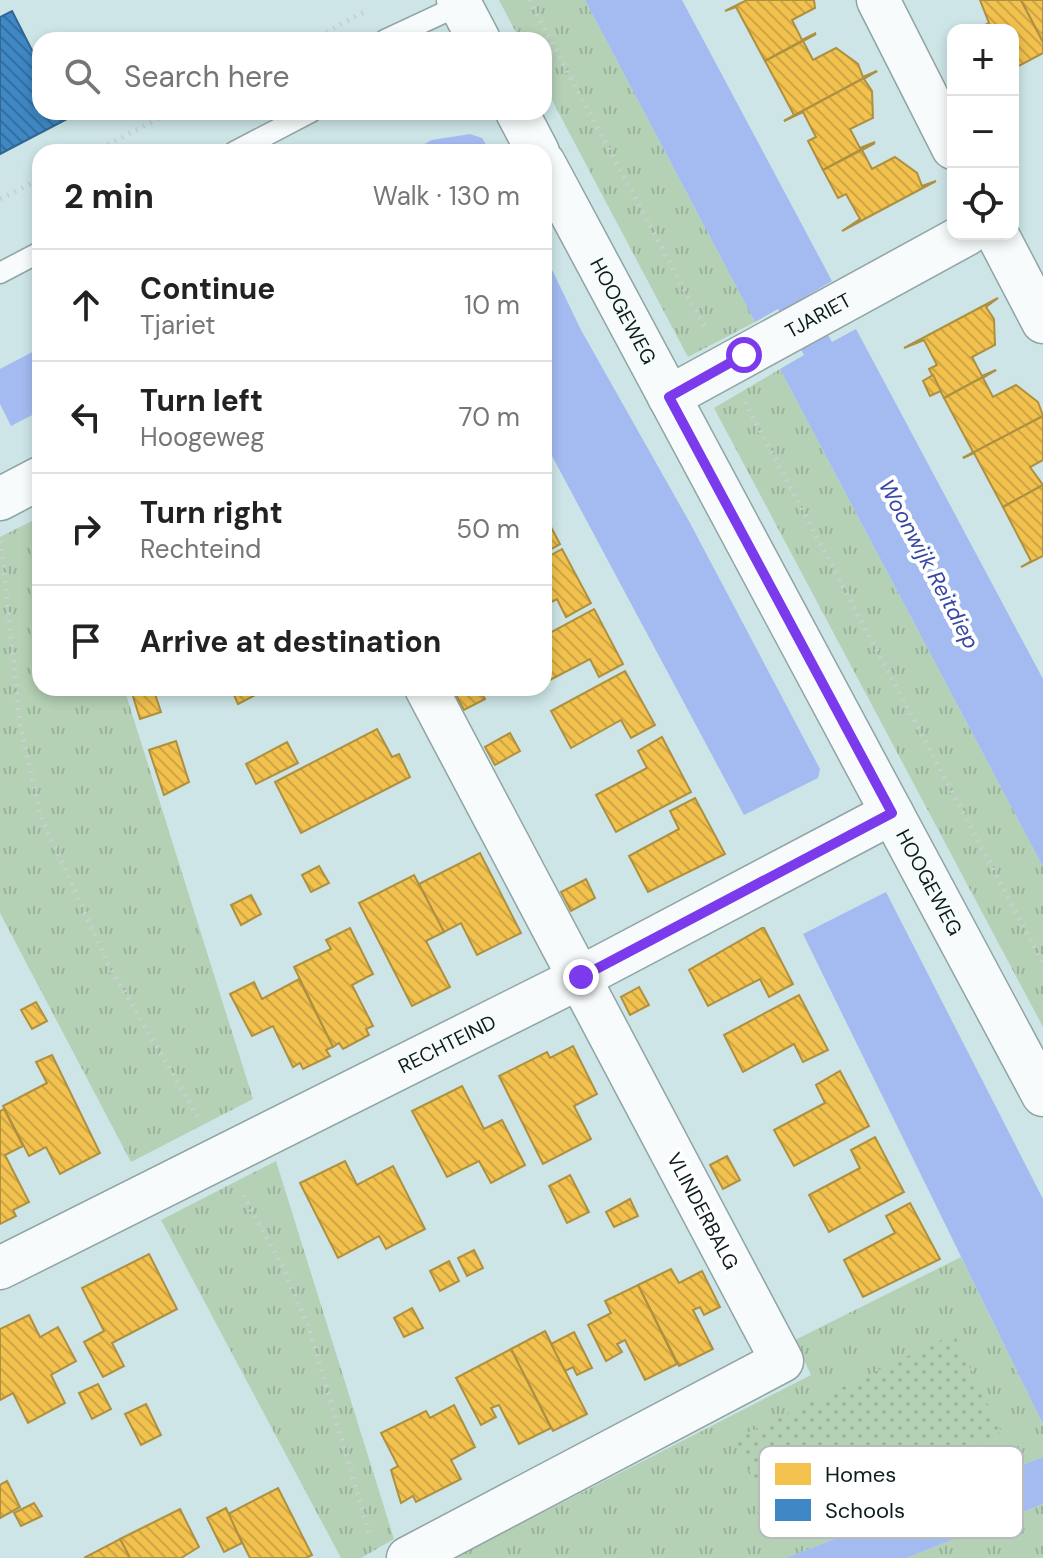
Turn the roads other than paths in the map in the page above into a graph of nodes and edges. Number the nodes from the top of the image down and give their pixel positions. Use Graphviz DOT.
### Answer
graph roads {
  1 [pos="878,0"];
  2 [pos="466,15"];
  3 [pos="411,32"];
  4 [pos="296,120"];
  5 [pos="521,120"];
  6 [pos="947,136"];
  7 [pos="249,144"];
  8 [pos="534,144"];
  9 [pos="552,178"];
  10 [pos="956,240"];
  11 [pos="1000,240"];
  12 [pos="32,256"];
  13 [pos="0,273"];
  14 [pos="1043,322"];
  15 [pos="669,397"];
  16 [pos="32,482"];
  17 [pos="0,499"];
  18 [pos="430,696"];
  19 [pos="874,822"];
  20 [pos="581,977"];
  21 [pos="1043,1095"];
  22 [pos="0,1268"];
  23 [pos="390,1550"];
  1 -- 6 [label="street"];
  2 -- 3 [label="lane"];
  4 -- 7 [label="lane"];
  5 -- 8 [label="street"];
  9 -- 15 [label="street, HOOGEWEG"];
  10 -- 15 [label="street, TJARIET"];
  11 -- 14 [label="street"];
  12 -- 13 [label="lane"];
  15 -- 19 [label="street, HOOGEWEG"];
  16 -- 17 [label="street"];
  18 -- 20 [label="street, VLINDERBALG"];
  19 -- 20 [label="street, RECHTEIND"];
  19 -- 21 [label="street, HOOGEWEG"];
  20 -- 22 [label="street, RECHTEIND"];
  20 -- 23 [label="street, VLINDERBALG"];
}
